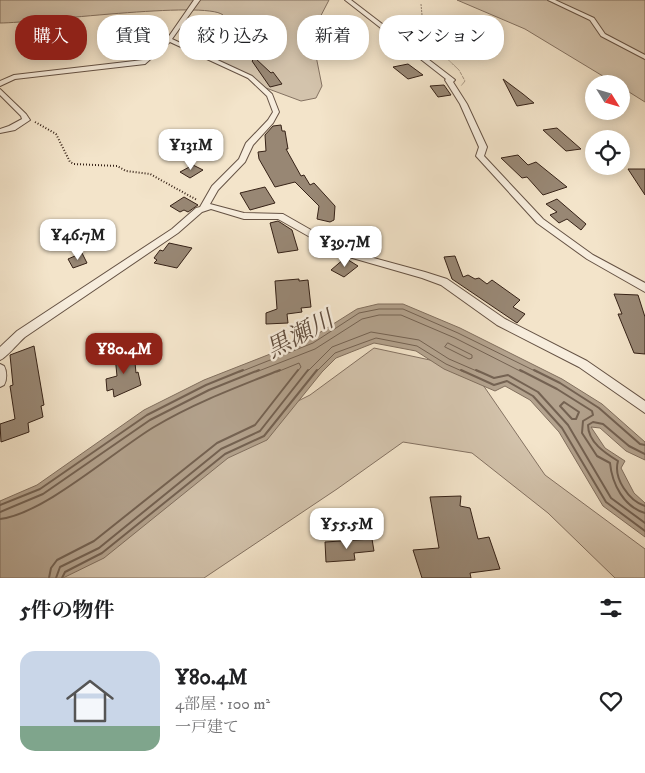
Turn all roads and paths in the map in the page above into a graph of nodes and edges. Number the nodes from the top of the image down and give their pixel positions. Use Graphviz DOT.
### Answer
graph roads {
  1 [pos="197,0"];
  2 [pos="348,0"];
  3 [pos="551,0"];
  4 [pos="420,4"];
  5 [pos="169,40"];
  6 [pos="645,57"];
  7 [pos="149,60"];
  8 [pos="0,84"];
  9 [pos="456,90"];
  10 [pos="0,91"];
  11 [pos="26,120"];
  12 [pos="0,131"];
  13 [pos="205,206"];
  14 [pos="642,286"];
  15 [pos="645,296"];
  16 [pos="0,355"];
  17 [pos="0,368"];
  18 [pos="0,382"];
  19 [pos="645,408"];
  1 -- 5 [label="street"];
  2 -- 9 [label="street"];
  3 -- 6 [label="street"];
  4 -- 9 [label="path"];
  5 -- 13 [label="street"];
  7 -- 8 [label="street"];
  9 -- 14 [label="street"];
  10 -- 11 [label="street"];
  11 -- 12 [label="street"];
  11 -- 13 [label="path"];
  13 -- 16 [label="street"];
  13 -- 19 [label="street"];
  14 -- 15 [label="street"];
  17 -- 18 [label="street"];
}
